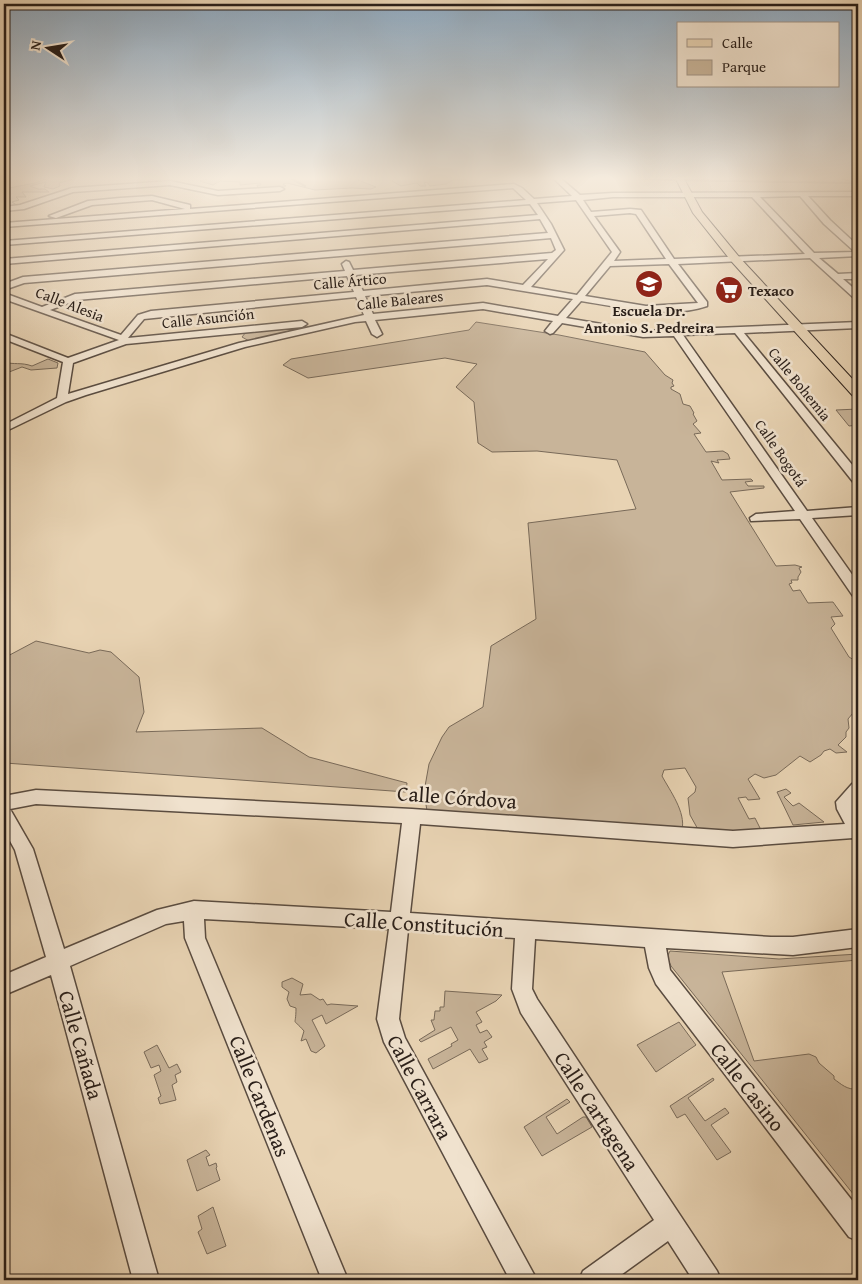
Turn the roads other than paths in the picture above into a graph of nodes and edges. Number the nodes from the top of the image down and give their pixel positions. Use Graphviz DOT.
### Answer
graph roads {
  1 [pos="76,237"];
  2 [pos="123,237"];
  3 [pos="308,237"];
  4 [pos="333,237"];
  5 [pos="530,237"];
  6 [pos="554,237"];
  7 [pos="606,237"];
  8 [pos="655,237"];
  9 [pos="717,237"];
  10 [pos="730,237"];
  11 [pos="793,237"];
  12 [pos="844,237"];
  13 [pos="4,243"];
  14 [pos="858,250"];
  15 [pos="122,252"];
  16 [pos="341,253"];
  17 [pos="858,254"];
  18 [pos="554,256"];
  19 [pos="812,256"];
  20 [pos="749,259"];
  21 [pos="736,260"];
  22 [pos="4,262"];
  23 [pos="672,262"];
  24 [pos="608,264"];
  25 [pos="122,272"];
  26 [pos="350,273"];
  27 [pos="858,276"];
  28 [pos="834,277"];
  29 [pos="4,287"];
  30 [pos="525,288"];
  31 [pos="359,294"];
  32 [pos="4,296"];
  33 [pos="579,297"];
  34 [pos="858,297"];
  35 [pos="42,310"];
  36 [pos="369,318"];
  37 [pos="354,319"];
  38 [pos="560,319"];
  39 [pos="858,325"];
  40 [pos="813,327"];
  41 [pos="798,328"];
  42 [pos="237,331"];
  43 [pos="550,331"];
  44 [pos="738,331"];
  45 [pos="677,333"];
  46 [pos="377,334"];
  47 [pos="4,336"];
  48 [pos="124,339"];
  49 [pos="242,345"];
  50 [pos="68,361"];
  51 [pos="858,375"];
  52 [pos="858,393"];
  53 [pos="62,400"];
  54 [pos="7,425"];
  55 [pos="858,480"];
  56 [pos="858,511"];
  57 [pos="805,515"];
  58 [pos="756,518"];
  59 [pos="858,593"];
  60 [pos="858,789"];
  61 [pos="4,804"];
  62 [pos="4,814"];
  63 [pos="412,816"];
  64 [pos="858,831"];
  65 [pos="194,910"];
  66 [pos="399,921"];
  67 [pos="526,930"];
  68 [pos="858,938"];
  69 [pos="654,939"];
  70 [pos="58,962"];
  71 [pos="4,985"];
  72 [pos="670,1224"];
  73 [pos="858,1228"];
  74 [pos="146,1280"];
  75 [pos="336,1280"];
  76 [pos="524,1280"];
  77 [pos="592,1280"];
  78 [pos="708,1280"];
  1 -- 13 [label="street"];
  2 -- 15 [label="street"];
  3 -- 15 [label="street"];
  4 -- 16 [label="street"];
  5 -- 16 [label="street"];
  6 -- 18 [label="street"];
  7 -- 24 [label="street"];
  8 -- 23 [label="street"];
  9 -- 21 [label="main road"];
  10 -- 20 [label="main road"];
  11 -- 19 [label="street"];
  12 -- 14 [label="street"];
  15 -- 22 [label="street"];
  15 -- 25 [label="street"];
  16 -- 25 [label="street"];
  16 -- 26 [label="street"];
  17 -- 19 [label="street"];
  18 -- 26 [label="street"];
  18 -- 30 [label="street"];
  19 -- 20 [label="street"];
  19 -- 28 [label="street"];
  20 -- 21 [label="street"];
  20 -- 40 [label="main road"];
  21 -- 23 [label="street"];
  21 -- 41 [label="main road"];
  23 -- 24 [label="street"];
  23 -- 33 [label="street, Calle Ártico"];
  24 -- 33 [label="street"];
  25 -- 29 [label="street"];
  26 -- 31 [label="street"];
  26 -- 35 [label="street"];
  27 -- 28 [label="street"];
  28 -- 34 [label="street"];
  30 -- 31 [label="street, Calle Ártico"];
  30 -- 33 [label="street, Calle Ártico"];
  31 -- 36 [label="street"];
  31 -- 48 [label="street, Calle Ártico"];
  32 -- 35 [label="street, Calle Alesia"];
  33 -- 38 [label="street"];
  35 -- 48 [label="street, Calle Alesia"];
  36 -- 37 [label="street, Calle Baleares"];
  36 -- 38 [label="street, Calle Baleares"];
  36 -- 46 [label="street"];
  37 -- 42 [label="street, Calle Asunción"];
  37 -- 49 [label="street, Calle Baleares"];
  38 -- 43 [label="street"];
  38 -- 45 [label="street, Calle Baleares"];
  39 -- 40 [label="street, Calle Baleares"];
  40 -- 41 [label="street, Calle Baleares"];
  40 -- 51 [label="main road"];
  41 -- 44 [label="street, Calle Baleares"];
  41 -- 52 [label="main road"];
  42 -- 48 [label="street, Calle Asunción"];
  42 -- 49 [label="street"];
  44 -- 45 [label="street, Calle Baleares"];
  44 -- 55 [label="street, Calle Bohemia"];
  45 -- 57 [label="street, Calle Bogotá"];
  47 -- 50 [label="street"];
  48 -- 50 [label="street, Calle Asunción"];
  49 -- 53 [label="street, Calle Baleares"];
  50 -- 53 [label="street"];
  53 -- 54 [label="street, Calle Baleares"];
  56 -- 57 [label="street"];
  57 -- 58 [label="street"];
  57 -- 59 [label="street, Calle Bogotá"];
  60 -- 64 [label="street, Calle Córdova"];
  61 -- 63 [label="street, Calle Córdova"];
  62 -- 70 [label="street, Calle Cañada"];
  63 -- 64 [label="street, Calle Córdova"];
  63 -- 66 [label="street, Calle Carrara"];
  65 -- 66 [label="street, Calle Constitución"];
  65 -- 70 [label="street, Calle Constitución"];
  65 -- 75 [label="street, Calle Cardenas"];
  66 -- 67 [label="street, Calle Constitución"];
  66 -- 76 [label="street, Calle Carrara"];
  67 -- 69 [label="street, Calle Constitución"];
  67 -- 72 [label="street, Calle Cartagena"];
  68 -- 69 [label="street, Calle Constitución"];
  69 -- 73 [label="street, Calle Casino"];
  70 -- 71 [label="street, Calle Constitución"];
  70 -- 74 [label="street, Calle Cañada"];
  72 -- 77 [label="street"];
  72 -- 78 [label="street, Calle Cartagena"];
}
